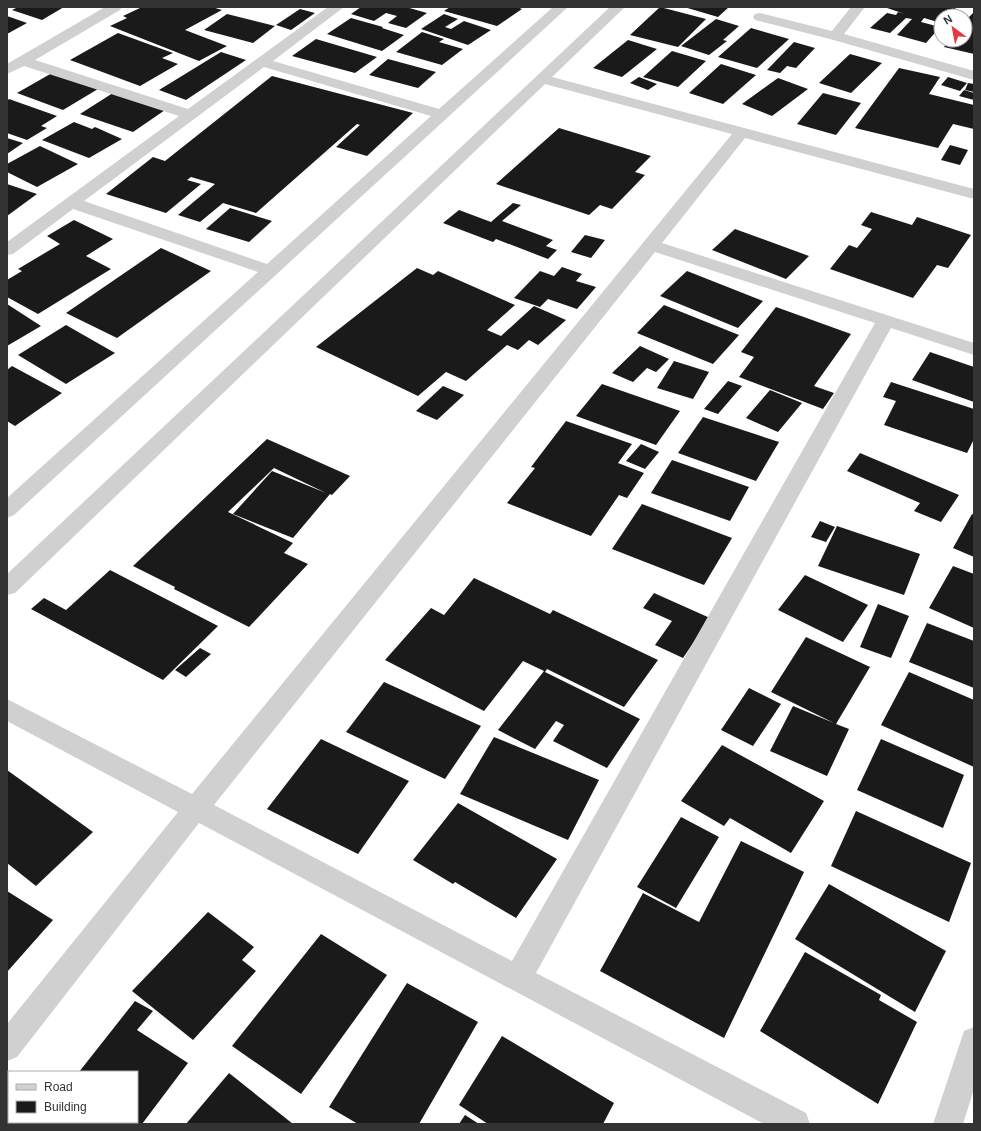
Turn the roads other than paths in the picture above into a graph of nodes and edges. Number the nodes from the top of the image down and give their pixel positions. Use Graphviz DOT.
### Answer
graph roads {
  1 [pos="114,7"];
  2 [pos="337,7"];
  3 [pos="561,7"];
  4 [pos="618,7"];
  5 [pos="858,7"];
  6 [pos="760,17"];
  7 [pos="835,36"];
  8 [pos="24,61"];
  9 [pos="262,62"];
  10 [pos="7,70"];
  11 [pos="974,76"];
  12 [pos="542,79"];
  13 [pos="190,115"];
  14 [pos="443,115"];
  15 [pos="742,132"];
  16 [pos="973,193"];
  17 [pos="72,203"];
  18 [pos="650,245"];
  19 [pos="7,250"];
  20 [pos="271,271"];
  21 [pos="886,321"];
  22 [pos="974,349"];
  23 [pos="7,510"];
  24 [pos="7,587"];
  25 [pos="7,709"];
  26 [pos="196,808"];
  27 [pos="518,978"];
  28 [pos="974,1041"];
  29 [pos="7,1047"];
  30 [pos="794,1124"];
  31 [pos="948,1124"];
  1 -- 8 [label="street"];
  2 -- 9 [label="street"];
  3 -- 14 [label="street"];
  4 -- 12 [label="street"];
  5 -- 7 [label="street"];
  6 -- 7 [label="street"];
  7 -- 11 [label="street"];
  8 -- 10 [label="street"];
  8 -- 13 [label="street"];
  9 -- 13 [label="street"];
  9 -- 14 [label="street"];
  12 -- 15 [label="street"];
  12 -- 24 [label="street"];
  13 -- 17 [label="street"];
  14 -- 20 [label="street"];
  15 -- 16 [label="street"];
  15 -- 18 [label="street"];
  17 -- 19 [label="street"];
  17 -- 20 [label="street"];
  18 -- 21 [label="street"];
  18 -- 26 [label="street"];
  20 -- 23 [label="street"];
  21 -- 22 [label="street"];
  21 -- 27 [label="street"];
  25 -- 26 [label="street"];
  26 -- 27 [label="street"];
  26 -- 29 [label="street"];
  27 -- 30 [label="street"];
  28 -- 31 [label="street"];
}
